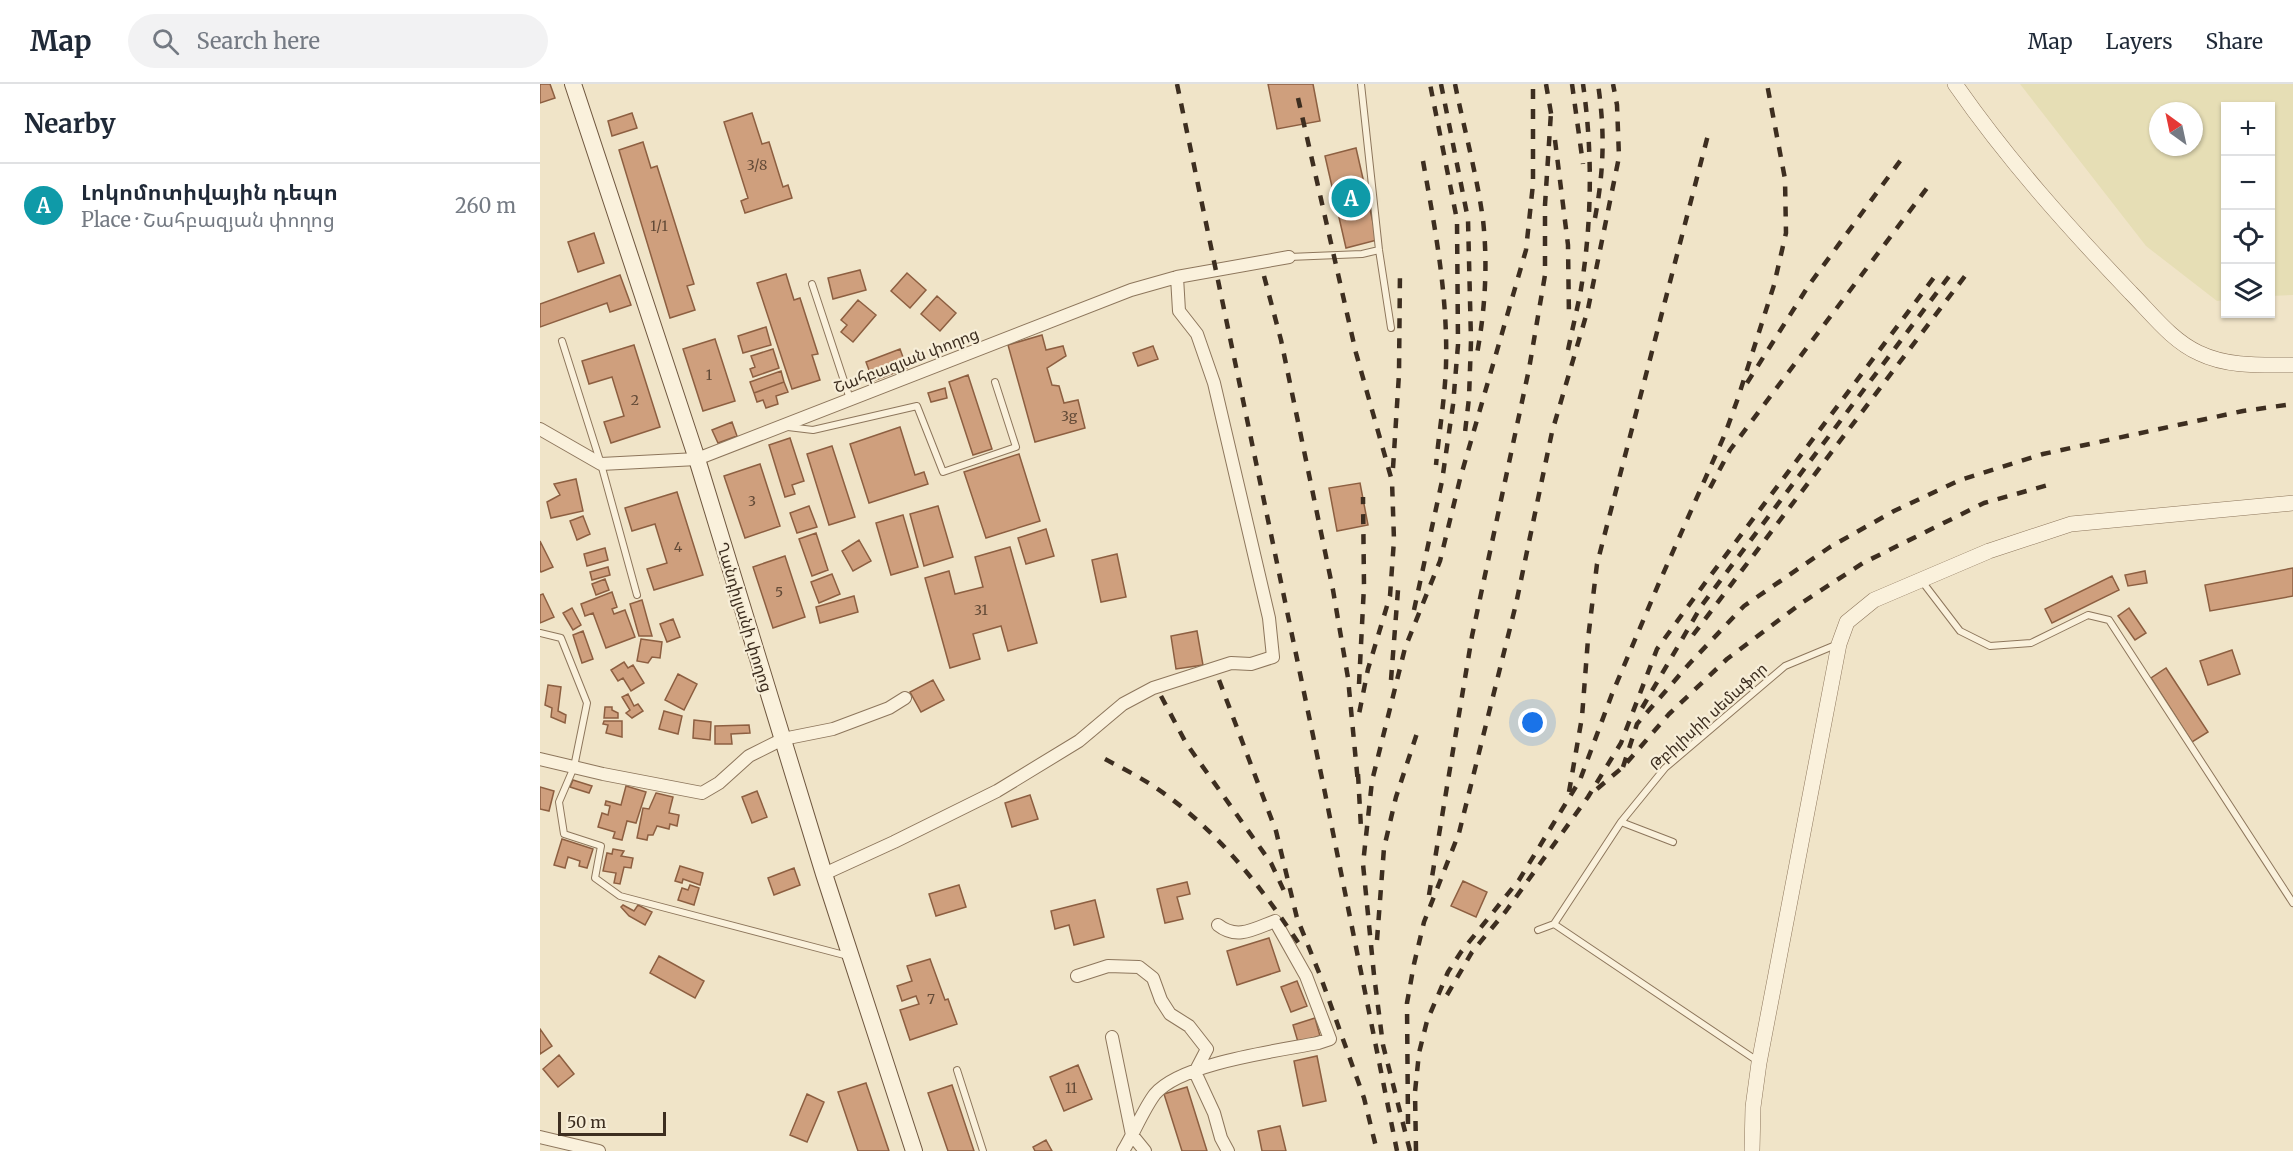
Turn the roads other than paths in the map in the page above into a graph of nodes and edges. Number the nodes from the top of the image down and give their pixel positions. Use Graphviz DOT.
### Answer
graph roads {
  1 [pos="573,84"];
  2 [pos="1361,84"];
  3 [pos="1955,84"];
  4 [pos="1379,250"];
  5 [pos="1289,257"];
  6 [pos="1177,277"];
  7 [pos="812,284"];
  8 [pos="1391,328"];
  9 [pos="562,341"];
  10 [pos="2293,365"];
  11 [pos="995,382"];
  12 [pos="850,400"];
  13 [pos="782,426"];
  14 [pos="540,429"];
  15 [pos="697,459"];
  16 [pos="601,464"];
  17 [pos="2293,503"];
  18 [pos="1921,579"];
  19 [pos="637,595"];
  20 [pos="540,633"];
  21 [pos="1839,644"];
  22 [pos="905,698"];
  23 [pos="783,739"];
  24 [pos="540,759"];
  25 [pos="574,767"];
  26 [pos="1621,822"];
  27 [pos="1673,842"];
  28 [pos="824,874"];
  29 [pos="2293,903"];
  30 [pos="1554,924"];
  31 [pos="1218,925"];
  32 [pos="1538,930"];
  33 [pos="851,957"];
  34 [pos="1077,976"];
  35 [pos="1112,1037"];
  36 [pos="1759,1063"];
  37 [pos="957,1070"];
  38 [pos="1196,1072"];
  39 [pos="1132,1136"];
  40 [pos="540,1137"];
  41 [pos="599,1151"];
  42 [pos="914,1151"];
  43 [pos="983,1151"];
  44 [pos="1123,1151"];
  45 [pos="1145,1151"];
  46 [pos="1228,1151"];
  47 [pos="1752,1151"];
  1 -- 15 [label="main road, Ղանդիլյանի փողոց"];
  2 -- 4 [label="lane"];
  3 -- 10 [label="street"];
  4 -- 5 [label="lane"];
  4 -- 8 [label="lane"];
  5 -- 6 [label="street, Շահբազյան փողոց"];
  6 -- 12 [label="street, Շահբազյան փողոց"];
  6 -- 28 [label="street"];
  7 -- 12 [label="lane"];
  9 -- 16 [label="lane"];
  11 -- 13 [label="lane"];
  12 -- 13 [label="street, Շահբազյան փողոց"];
  13 -- 15 [label="street, Շահբազյան փողոց"];
  14 -- 16 [label="street"];
  15 -- 16 [label="street, Շահբազյան փողոց"];
  15 -- 23 [label="main road, Ղանդիլյանի փողոց"];
  16 -- 19 [label="lane"];
  17 -- 18 [label="street"];
  18 -- 21 [label="street"];
  18 -- 29 [label="lane"];
  20 -- 25 [label="lane"];
  21 -- 26 [label="lane, Թբիլիսիի սեմաֆոր"];
  21 -- 36 [label="street"];
  22 -- 23 [label="street"];
  23 -- 25 [label="street"];
  23 -- 28 [label="main road, Ղանդիլյանի փողոց"];
  24 -- 25 [label="street"];
  25 -- 33 [label="lane"];
  26 -- 27 [label="lane"];
  26 -- 30 [label="lane, Թբիլիսիի սեմաֆոր"];
  28 -- 33 [label="main road, Ղանդիլյանի փողոց"];
  30 -- 32 [label="lane"];
  30 -- 36 [label="lane"];
  31 -- 38 [label="street"];
  33 -- 42 [label="main road, Ղանդիլյանի փողոց"];
  34 -- 38 [label="street"];
  35 -- 39 [label="street"];
  36 -- 47 [label="street"];
  37 -- 43 [label="lane"];
  38 -- 39 [label="street"];
  38 -- 46 [label="street"];
  39 -- 44 [label="street"];
  39 -- 45 [label="street"];
  40 -- 41 [label="street"];
}
